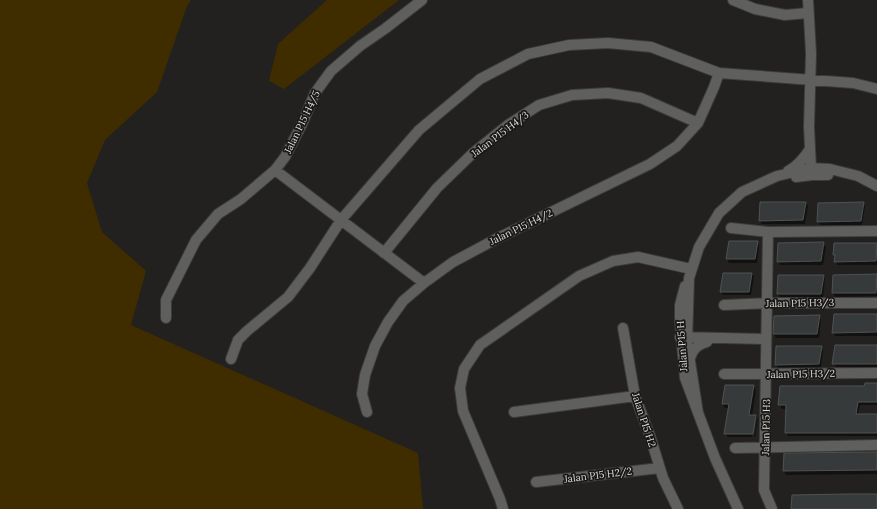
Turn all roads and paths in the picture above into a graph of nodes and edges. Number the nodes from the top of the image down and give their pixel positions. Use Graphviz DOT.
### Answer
graph roads {
  1 [pos="422,0"];
  2 [pos="733,0"];
  3 [pos="808,0"];
  4 [pos="808,13"];
  5 [pos="719,73"];
  6 [pos="810,79"];
  7 [pos="877,89"];
  8 [pos="698,123"];
  9 [pos="810,148"];
  10 [pos="810,168"];
  11 [pos="275,170"];
  12 [pos="829,172"];
  13 [pos="777,176"];
  14 [pos="790,178"];
  15 [pos="877,186"];
  16 [pos="742,192"];
  17 [pos="341,220"];
  18 [pos="731,228"];
  19 [pos="877,231"];
  20 [pos="768,232"];
  21 [pos="384,253"];
  22 [pos="690,273"];
  23 [pos="424,283"];
  24 [pos="767,303"];
  25 [pos="877,303"];
  26 [pos="724,305"];
  27 [pos="688,315"];
  28 [pos="166,318"];
  29 [pos="623,328"];
  30 [pos="684,339"];
  31 [pos="707,339"];
  32 [pos="766,342"];
  33 [pos="690,358"];
  34 [pos="232,359"];
  35 [pos="877,373"];
  36 [pos="724,374"];
  37 [pos="766,375"];
  38 [pos="635,396"];
  39 [pos="367,412"];
  40 [pos="514,412"];
  41 [pos="698,413"];
  42 [pos="877,445"];
  43 [pos="766,447"];
  44 [pos="735,448"];
  45 [pos="660,468"];
  46 [pos="536,482"];
  47 [pos="503,509"];
  48 [pos="678,509"];
  49 [pos="738,509"];
  50 [pos="772,509"];
  1 -- 11 [label="street, Jalan P15 H4/5"];
  2 -- 4 [label="street"];
  3 -- 4 [label="street"];
  4 -- 6 [label="street"];
  5 -- 6 [label="street"];
  5 -- 8 [label="street, Jalan P15 H4/2"];
  5 -- 17 [label="street"];
  6 -- 7 [label="street"];
  6 -- 9 [label="street"];
  8 -- 21 [label="street, Jalan P15 H4/3"];
  8 -- 23 [label="street, Jalan P15 H4/2"];
  9 -- 10 [label="street"];
  9 -- 12 [label="street"];
  9 -- 13 [label="street"];
  10 -- 12 [label="street"];
  10 -- 13 [label="street, Jalan P15 H"];
  10 -- 14 [label="street"];
  11 -- 17 [label="street"];
  11 -- 28 [label="street, Jalan P15 H4/5"];
  12 -- 14 [label="street, Jalan P15 H"];
  12 -- 15 [label="street, Jalan P15 H"];
  13 -- 16 [label="street, Jalan P15 H"];
  14 -- 16 [label="street, Jalan P15 H"];
  16 -- 22 [label="street, Jalan P15 H"];
  17 -- 21 [label="street"];
  17 -- 34 [label="street"];
  18 -- 20 [label="street"];
  19 -- 20 [label="street"];
  20 -- 24 [label="street, Jalan P15 H3"];
  21 -- 23 [label="street"];
  22 -- 27 [label="street, Jalan P15 H"];
  22 -- 30 [label="street, Jalan P15 H"];
  22 -- 47 [label="street"];
  23 -- 39 [label="street, Jalan P15 H4/2"];
  24 -- 25 [label="street, Jalan P15 H3/3"];
  24 -- 26 [label="street, Jalan P15 H3/3"];
  24 -- 32 [label="street, Jalan P15 H3"];
  27 -- 30 [label="street, Jalan P15 H"];
  27 -- 31 [label="street"];
  29 -- 38 [label="street, Jalan P15 H2"];
  30 -- 31 [label="street"];
  30 -- 33 [label="street, Jalan P15 H"];
  30 -- 41 [label="street, Jalan P15 H"];
  31 -- 32 [label="street"];
  31 -- 33 [label="street"];
  32 -- 37 [label="street, Jalan P15 H3"];
  33 -- 41 [label="street, Jalan P15 H"];
  35 -- 37 [label="street, Jalan P15 H3/2"];
  36 -- 37 [label="street, Jalan P15 H3/2"];
  37 -- 43 [label="street, Jalan P15 H3"];
  38 -- 40 [label="street"];
  38 -- 45 [label="street, Jalan P15 H2"];
  41 -- 49 [label="street, Jalan P15 H"];
  42 -- 43 [label="street"];
  43 -- 44 [label="street"];
  43 -- 50 [label="street, Jalan P15 H3"];
  45 -- 46 [label="street, Jalan P15 H2/2"];
  45 -- 48 [label="street, Jalan P15 H2"];
}
